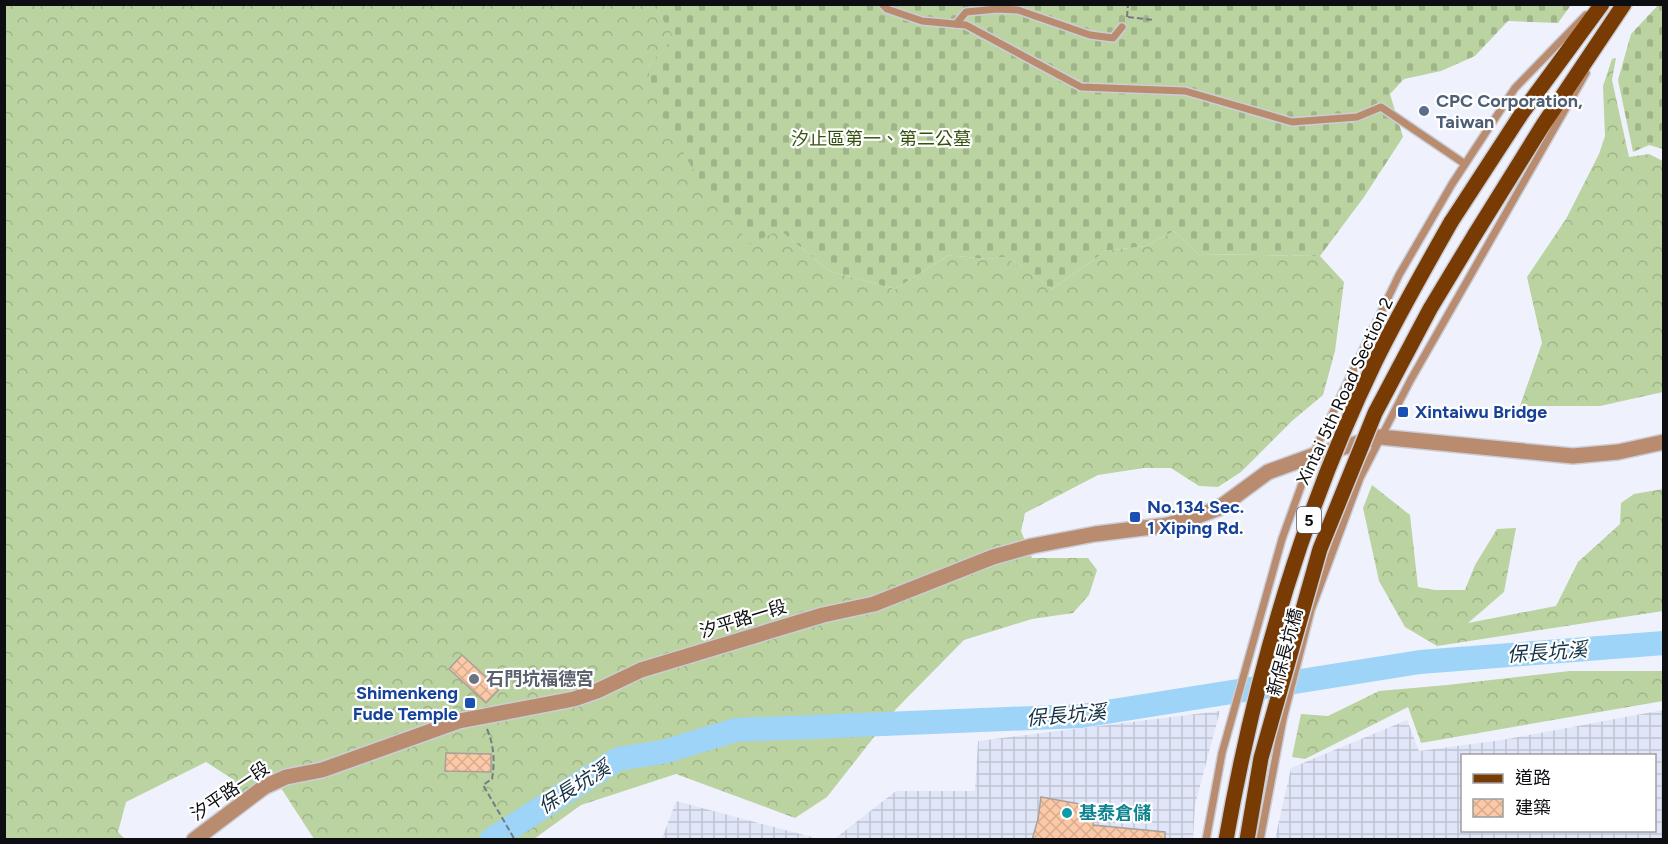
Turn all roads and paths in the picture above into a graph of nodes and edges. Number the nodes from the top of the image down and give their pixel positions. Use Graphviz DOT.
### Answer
graph roads {
  1 [pos="882,4"];
  2 [pos="1128,4"];
  3 [pos="1597,4"];
  4 [pos="1602,4"];
  5 [pos="1624,4"];
  6 [pos="1153,20"];
  7 [pos="956,24"];
  8 [pos="1122,27"];
  9 [pos="1465,164"];
  10 [pos="1380,437"];
  11 [pos="1664,442"];
  12 [pos="1312,456"];
  13 [pos="479,716"];
  14 [pos="194,840"];
  15 [pos="515,840"];
  16 [pos="1206,840"];
  17 [pos="1226,840"];
  18 [pos="1247,840"];
  19 [pos="1260,840"];
  1 -- 7 [label="lane"];
  2 -- 6 [label="path"];
  3 -- 9 [label="lane, 新保長坑橋"];
  4 -- 17 [label="main road, Xintai 5th Road Section 2 / 5, bridge"];
  5 -- 10 [label="lane, 新保長坑橋"];
  5 -- 18 [label="main road, Xintai 5th Road Section 2 / 5, bridge"];
  7 -- 8 [label="lane"];
  7 -- 9 [label="lane"];
  9 -- 12 [label="lane, 新保長坑橋"];
  10 -- 11 [label="street"];
  10 -- 12 [label="street, 汐平路一段"];
  10 -- 19 [label="lane, 新保長坑橋"];
  12 -- 13 [label="street, 汐平路一段"];
  12 -- 16 [label="lane, 新保長坑橋"];
  13 -- 14 [label="street, 汐平路一段"];
  13 -- 15 [label="path"];
}
